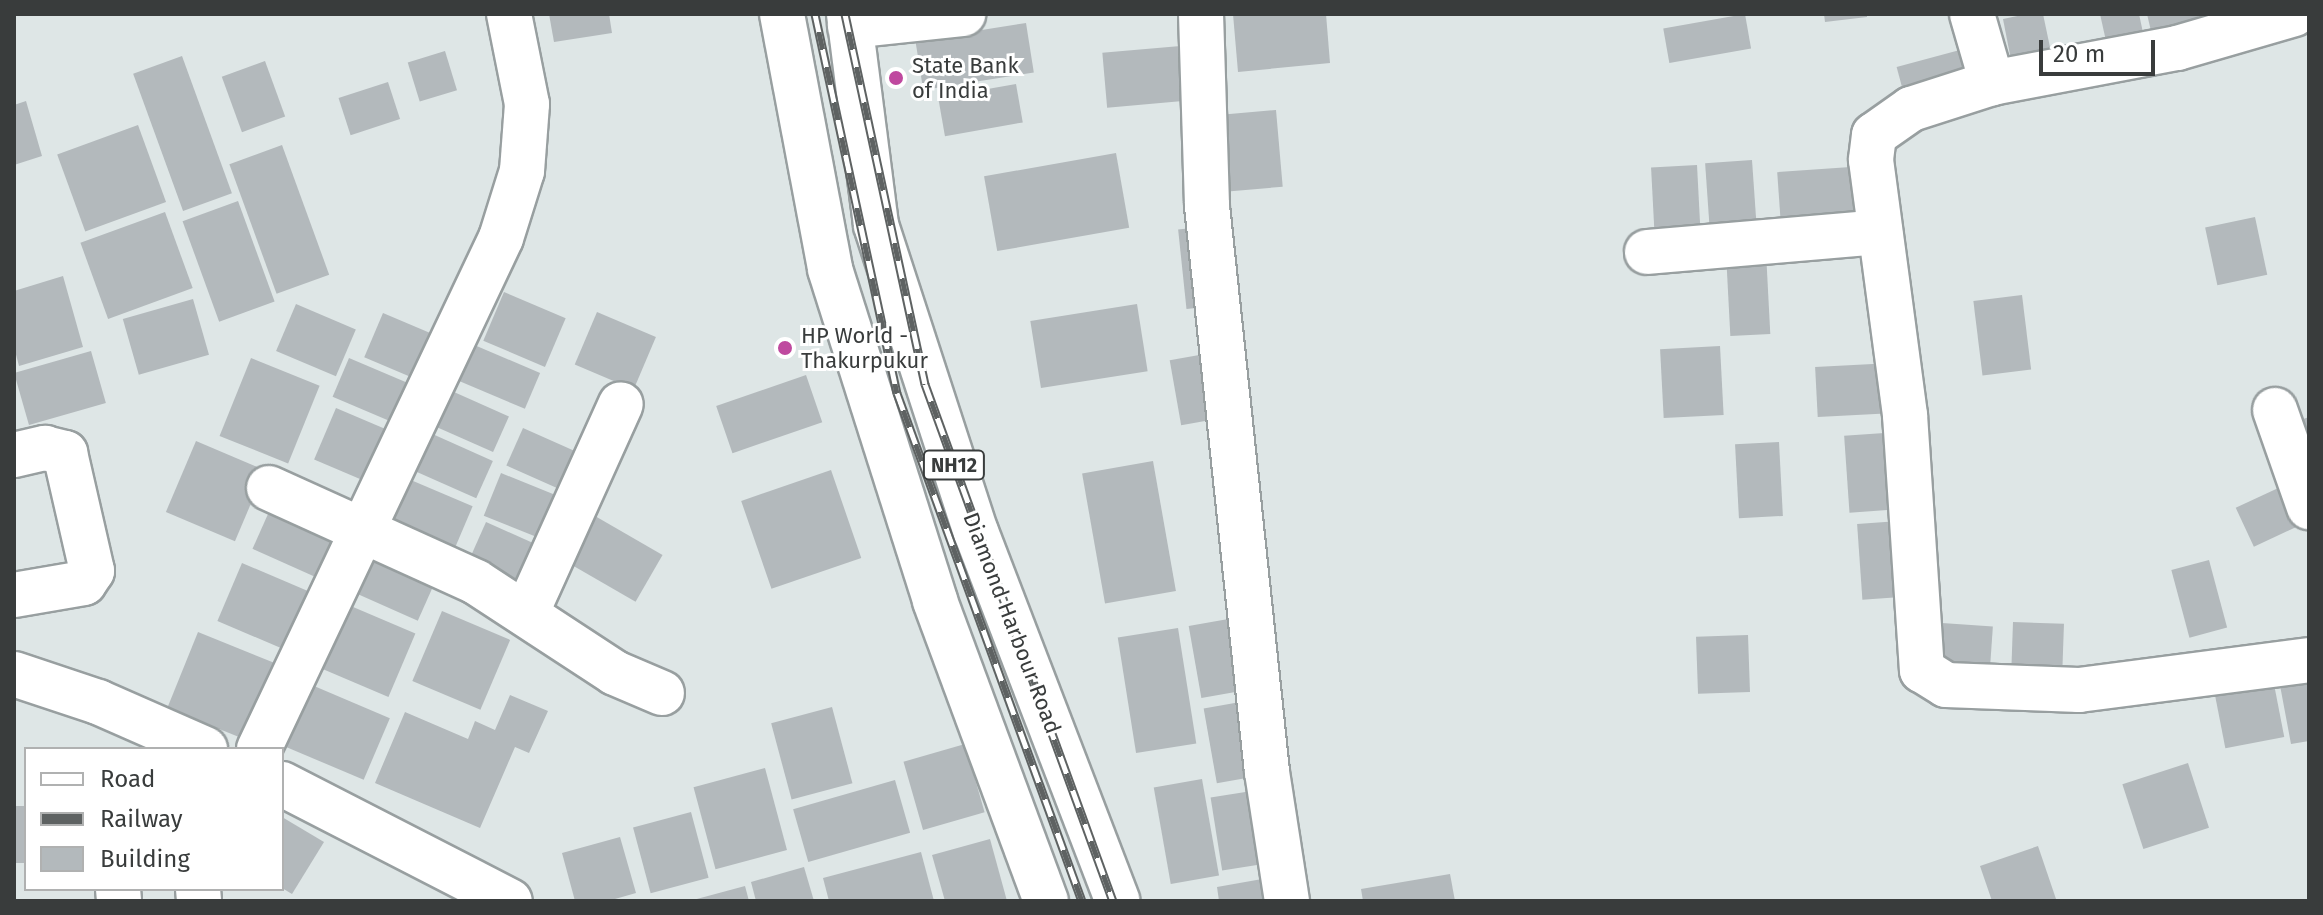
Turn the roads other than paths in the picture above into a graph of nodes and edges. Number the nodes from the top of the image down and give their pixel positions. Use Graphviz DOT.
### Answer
graph roads {
  1 [pos="509,14"];
  2 [pos="782,14"];
  3 [pos="963,14"];
  4 [pos="1201,14"];
  5 [pos="1972,14"];
  6 [pos="2294,14"];
  7 [pos="849,20"];
  8 [pos="1992,83"];
  9 [pos="1880,232"];
  10 [pos="1647,252"];
  11 [pos="621,404"];
  12 [pos="2275,410"];
  13 [pos="14,455"];
  14 [pos="269,488"];
  15 [pos="2309,507"];
  16 [pos="360,528"];
  17 [pos="14,595"];
  18 [pos="526,614"];
  19 [pos="2309,660"];
  20 [pos="14,674"];
  21 [pos="662,693"];
  22 [pos="114,729"];
  23 [pos="196,747"];
  24 [pos="260,747"];
  25 [pos="284,785"];
  26 [pos="1107,898"];
  27 [pos="510,901"];
  28 [pos="1046,901"];
  29 [pos="1287,901"];
  1 -- 16 [label="main road"];
  2 -- 28 [label="main road, NH12"];
  3 -- 7 [label="main road"];
  4 -- 29 [label="main road"];
  5 -- 8 [label="main road"];
  6 -- 8 [label="main road"];
  7 -- 26 [label="main road, Diamond Harbour Road / NH12"];
  8 -- 9 [label="main road"];
  9 -- 10 [label="main road"];
  9 -- 19 [label="main road"];
  11 -- 18 [label="main road"];
  12 -- 15 [label="main road"];
  13 -- 17 [label="main road"];
  14 -- 16 [label="main road"];
  16 -- 18 [label="main road"];
  16 -- 24 [label="main road"];
  18 -- 21 [label="main road"];
  20 -- 22 [label="main road"];
  22 -- 23 [label="main road"];
  25 -- 27 [label="main road"];
}
